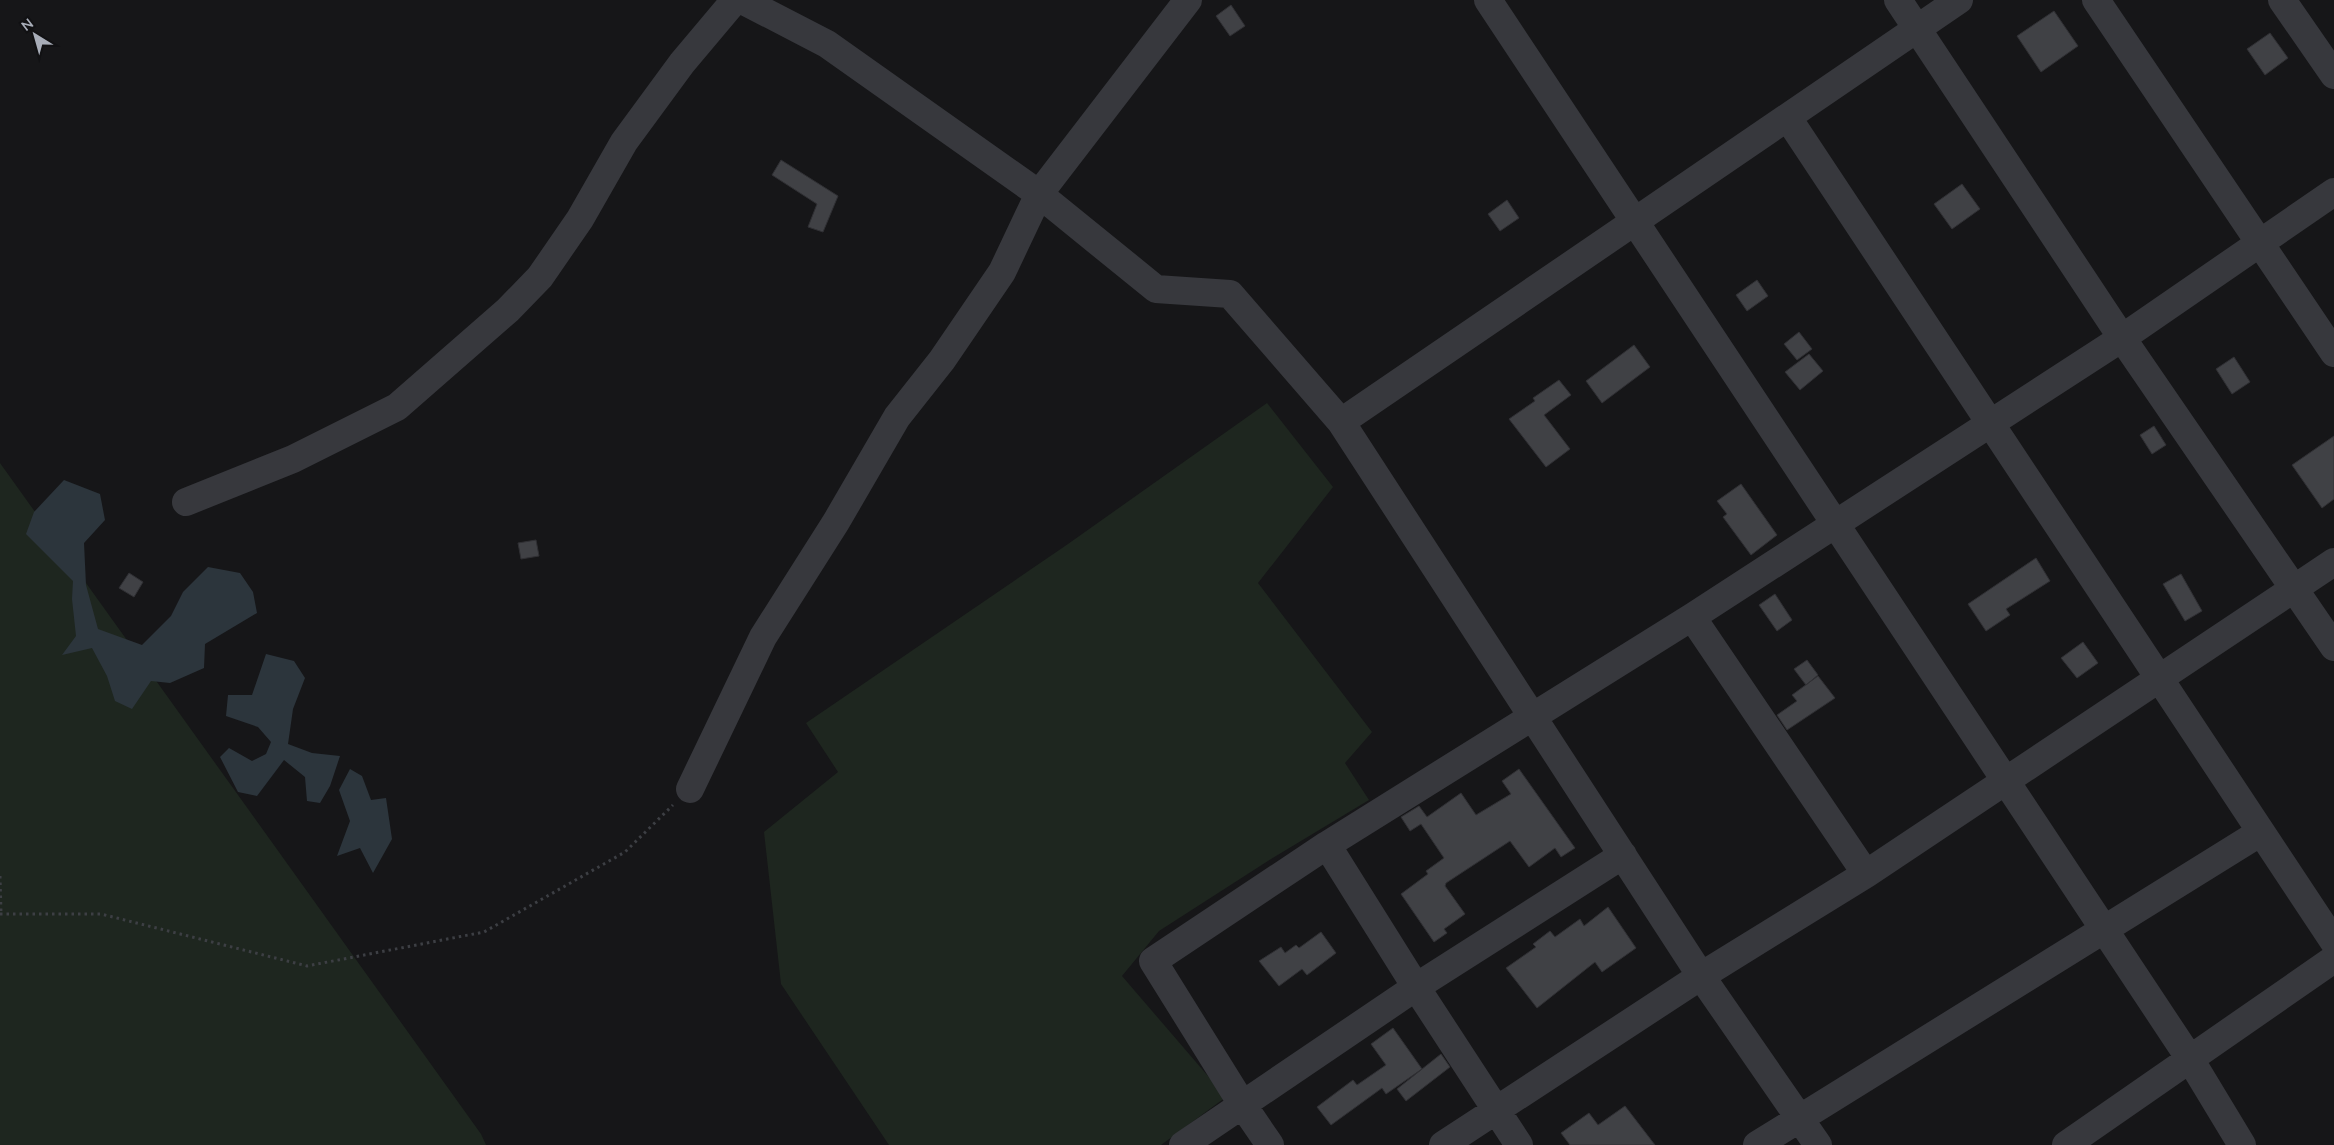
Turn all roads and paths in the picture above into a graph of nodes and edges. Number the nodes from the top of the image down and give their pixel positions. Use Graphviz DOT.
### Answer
graph roads {
  1 [pos="735,0"];
  2 [pos="742,0"];
  3 [pos="1188,0"];
  4 [pos="1488,0"];
  5 [pos="1898,0"];
  6 [pos="1959,0"];
  7 [pos="2096,0"];
  8 [pos="2282,0"];
  9 [pos="1918,30"];
  10 [pos="2334,76"];
  11 [pos="1788,118"];
  12 [pos="2334,192"];
  13 [pos="1039,194"];
  14 [pos="1635,222"];
  15 [pos="2260,243"];
  16 [pos="2122,338"];
  17 [pos="2334,353"];
  18 [pos="1341,422"];
  19 [pos="1990,423"];
  20 [pos="186,502"];
  21 [pos="1835,524"];
  22 [pos="2334,562"];
  23 [pos="2295,590"];
  24 [pos="1692,617"];
  25 [pos="2334,647"];
  26 [pos="2160,679"];
  27 [pos="1532,716"];
  28 [pos="2006,782"];
  29 [pos="690,789"];
  30 [pos="2261,832"];
  31 [pos="1328,845"];
  32 [pos="1623,855"];
  33 [pos="1866,874"];
  34 [pos="0,876"];
  35 [pos="0,913"];
  36 [pos="2104,930"];
  37 [pos="2334,942"];
  38 [pos="2334,960"];
  39 [pos="1701,976"];
  40 [pos="1416,987"];
  41 [pos="2190,1059"];
  42 [pos="1242,1104"];
  43 [pos="1496,1109"];
  44 [pos="1799,1117"];
  45 [pos="1183,1145"];
  46 [pos="1270,1145"];
  47 [pos="1442,1145"];
  48 [pos="1519,1145"];
  49 [pos="1757,1145"];
  50 [pos="1818,1145"];
  51 [pos="2066,1145"];
  52 [pos="2242,1145"];
  1 -- 20 [label="street"];
  2 -- 13 [label="street"];
  3 -- 13 [label="street"];
  4 -- 14 [label="street"];
  5 -- 9 [label="street"];
  6 -- 9 [label="street"];
  7 -- 15 [label="street"];
  8 -- 10 [label="street"];
  9 -- 11 [label="street"];
  9 -- 16 [label="street"];
  11 -- 14 [label="street"];
  11 -- 19 [label="street"];
  12 -- 15 [label="street"];
  13 -- 18 [label="street"];
  13 -- 29 [label="street"];
  14 -- 18 [label="street"];
  14 -- 21 [label="street"];
  15 -- 16 [label="street"];
  15 -- 17 [label="street"];
  16 -- 19 [label="street"];
  16 -- 23 [label="street"];
  18 -- 27 [label="street"];
  19 -- 21 [label="street"];
  19 -- 26 [label="street"];
  21 -- 24 [label="street"];
  21 -- 28 [label="street"];
  22 -- 23 [label="street"];
  23 -- 25 [label="street"];
  23 -- 26 [label="street"];
  24 -- 27 [label="street"];
  24 -- 33 [label="street"];
  26 -- 28 [label="street"];
  26 -- 30 [label="street"];
  27 -- 31 [label="street"];
  27 -- 32 [label="street"];
  28 -- 33 [label="street"];
  28 -- 36 [label="street"];
  29 -- 35 [label="path"];
  30 -- 36 [label="street"];
  30 -- 37 [label="street"];
  31 -- 40 [label="street"];
  31 -- 42 [label="street"];
  32 -- 39 [label="street"];
  32 -- 40 [label="street"];
  33 -- 39 [label="street"];
  34 -- 35 [label="path"];
  36 -- 41 [label="street"];
  36 -- 44 [label="street"];
  38 -- 41 [label="street"];
  39 -- 43 [label="street"];
  39 -- 44 [label="street"];
  40 -- 42 [label="street"];
  40 -- 43 [label="street"];
  41 -- 51 [label="street"];
  41 -- 52 [label="street"];
  42 -- 45 [label="street"];
  42 -- 46 [label="street"];
  43 -- 47 [label="street"];
  43 -- 48 [label="street"];
  44 -- 49 [label="street"];
  44 -- 50 [label="street"];
}
